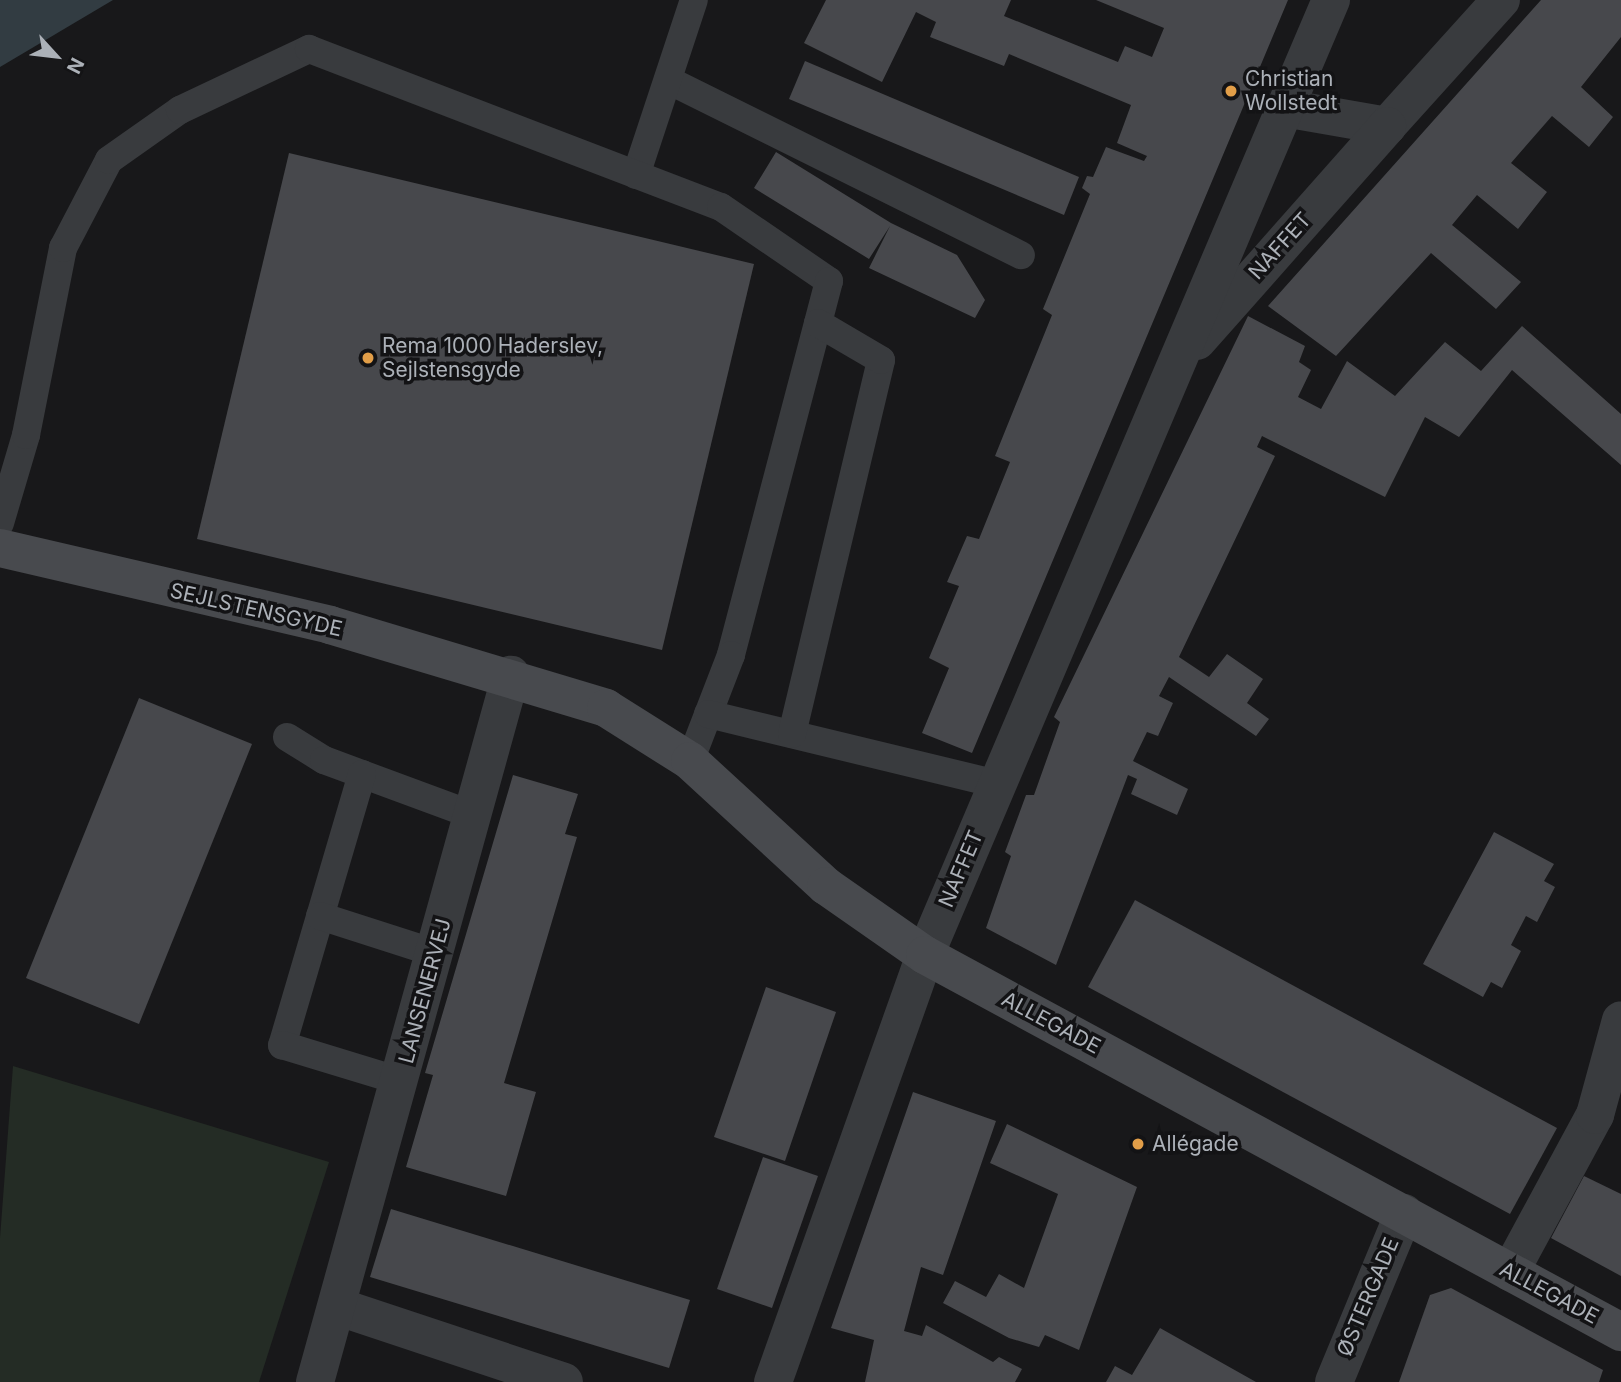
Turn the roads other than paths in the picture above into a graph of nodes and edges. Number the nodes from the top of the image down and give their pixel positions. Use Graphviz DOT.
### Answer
graph roads {
  1 [pos="694,0"];
  2 [pos="1331,0"];
  3 [pos="1499,2"];
  4 [pos="668,80"];
  5 [pos="1284,108"];
  6 [pos="1387,126"];
  7 [pos="636,175"];
  8 [pos="1021,255"];
  9 [pos="818,323"];
  10 [pos="1174,366"];
  11 [pos="0,523"];
  12 [pos="0,548"];
  13 [pos="511,675"];
  14 [pos="708,713"];
  15 [pos="792,734"];
  16 [pos="287,737"];
  17 [pos="690,761"];
  18 [pos="362,774"];
  19 [pos="997,784"];
  20 [pos="472,816"];
  21 [pos="320,916"];
  22 [pos="435,953"];
  23 [pos="925,955"];
  24 [pos="1621,1020"];
  25 [pos="400,1082"];
  26 [pos="1404,1213"];
  27 [pos="1510,1272"];
  28 [pos="339,1307"];
  29 [pos="1621,1332"];
  30 [pos="316,1382"];
  31 [pos="564,1382"];
  32 [pos="773,1382"];
  33 [pos="1334,1382"];
  1 -- 4 [label="lane"];
  2 -- 5 [label="street, NAFFET"];
  3 -- 6 [label="street, NAFFET"];
  4 -- 7 [label="lane"];
  4 -- 8 [label="lane"];
  5 -- 6 [label="street"];
  5 -- 10 [label="street, NAFFET"];
  6 -- 10 [label="street, NAFFET"];
  7 -- 9 [label="lane"];
  7 -- 11 [label="lane"];
  9 -- 14 [label="lane"];
  9 -- 15 [label="lane"];
  10 -- 19 [label="street, NAFFET"];
  12 -- 13 [label="street, SEJLSTENSGYDE"];
  13 -- 17 [label="street, ALLEGADE"];
  13 -- 20 [label="street, LANSENERVEJ"];
  14 -- 15 [label="lane"];
  14 -- 17 [label="lane"];
  15 -- 19 [label="lane"];
  16 -- 18 [label="lane"];
  17 -- 23 [label="street, ALLEGADE"];
  18 -- 20 [label="lane"];
  18 -- 21 [label="lane"];
  19 -- 23 [label="street, NAFFET"];
  20 -- 22 [label="street, LANSENERVEJ"];
  21 -- 22 [label="lane"];
  21 -- 25 [label="lane"];
  22 -- 25 [label="street, LANSENERVEJ"];
  23 -- 26 [label="street, ALLEGADE"];
  23 -- 32 [label="street, NAFFET"];
  24 -- 27 [label="street"];
  25 -- 28 [label="street, LANSENERVEJ"];
  26 -- 27 [label="street, ALLEGADE"];
  26 -- 33 [label="street, ØSTERGADE"];
  27 -- 29 [label="street, ALLEGADE"];
  28 -- 30 [label="street, LANSENERVEJ"];
  28 -- 31 [label="street"];
}
